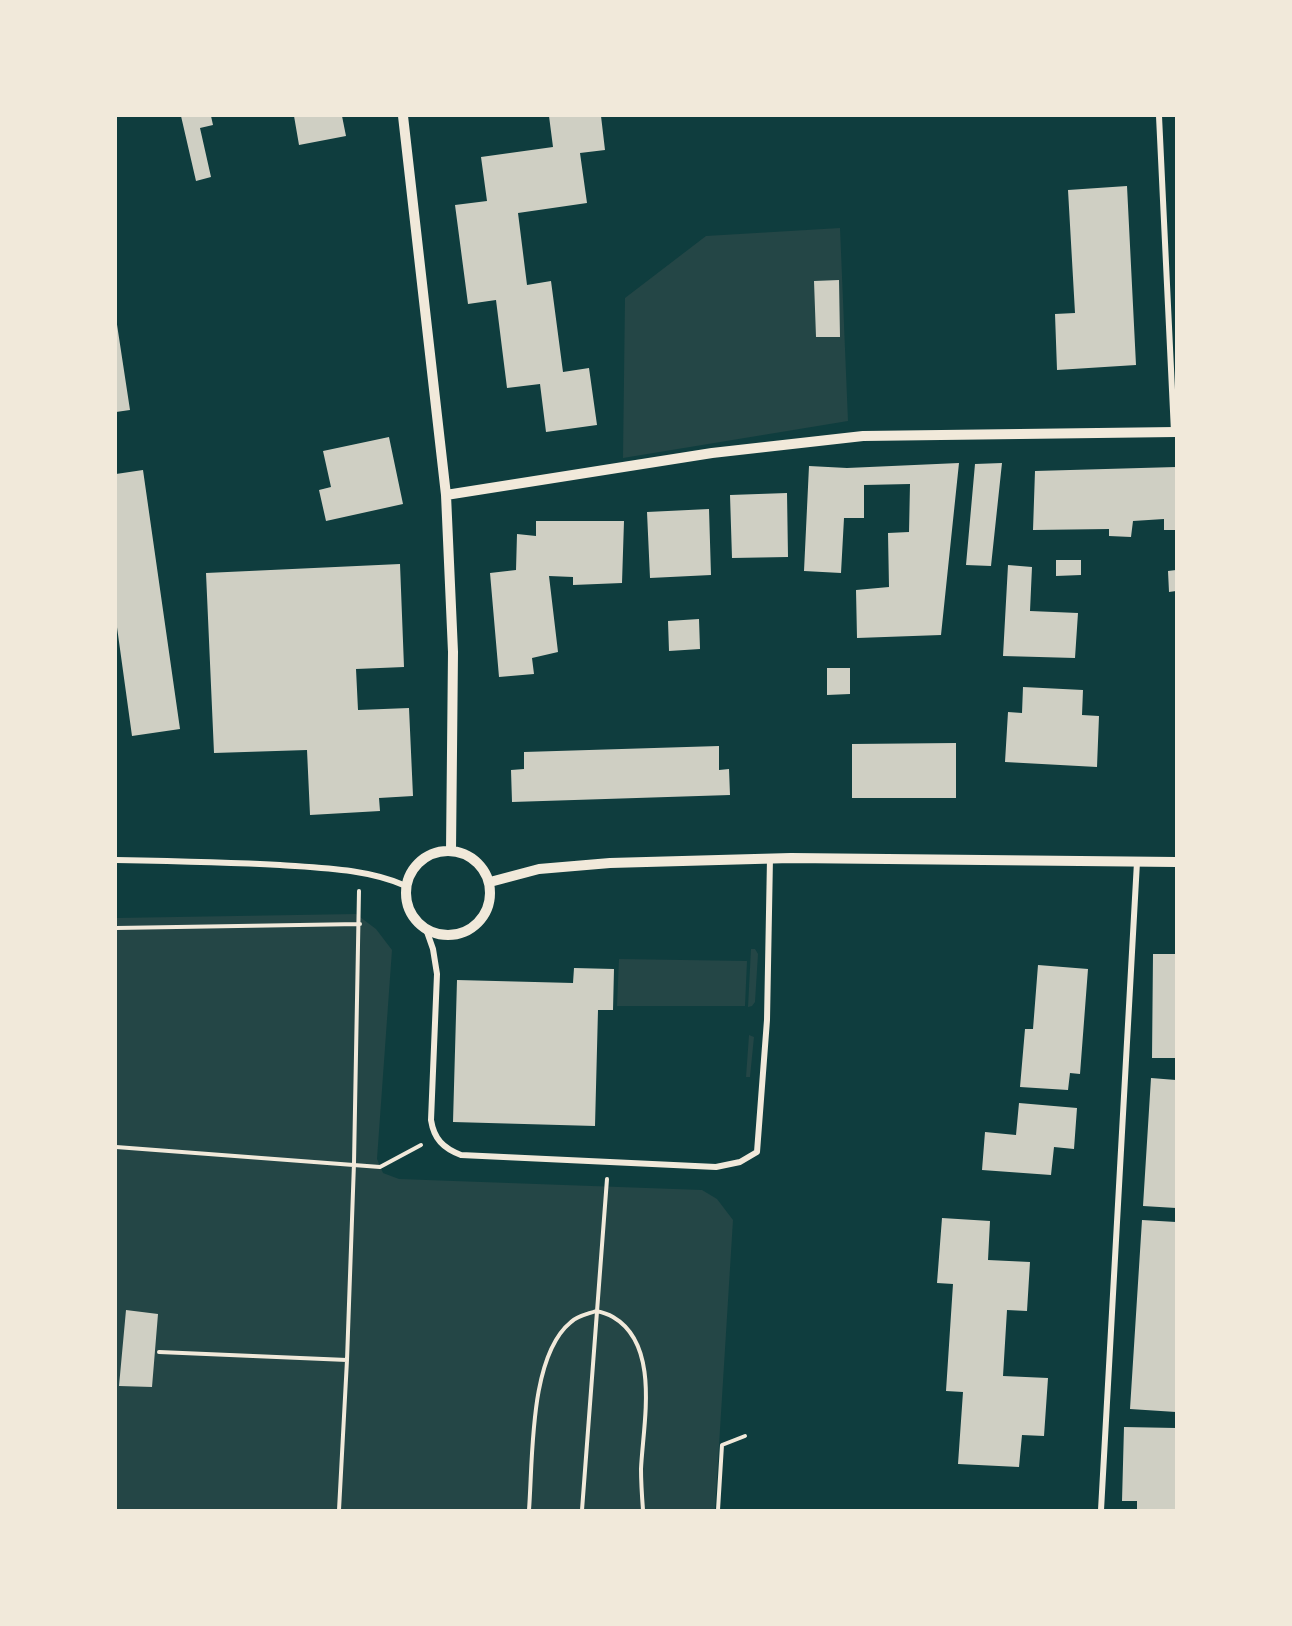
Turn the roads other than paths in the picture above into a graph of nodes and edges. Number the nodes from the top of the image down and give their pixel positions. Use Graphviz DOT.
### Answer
graph roads {
  1 [pos="403,116"];
  2 [pos="1159,116"];
  3 [pos="1175,432"];
  4 [pos="446,495"];
  5 [pos="451,850"];
  6 [pos="771,858"];
  7 [pos="116,860"];
  8 [pos="1137,862"];
  9 [pos="1176,862"];
  10 [pos="490,882"];
  11 [pos="406,886"];
  12 [pos="426,929"];
  13 [pos="1101,1510"];
  1 -- 4 [label="street"];
  2 -- 3 [label="street"];
  3 -- 4 [label="street"];
  4 -- 5 [label="street"];
  5 -- 10 [label="street"];
  5 -- 11 [label="street"];
  6 -- 8 [label="street"];
  6 -- 10 [label="street"];
  6 -- 12 [label="street"];
  7 -- 11 [label="street"];
  8 -- 9 [label="street"];
  8 -- 13 [label="street"];
  10 -- 12 [label="street"];
  11 -- 12 [label="street"];
}
